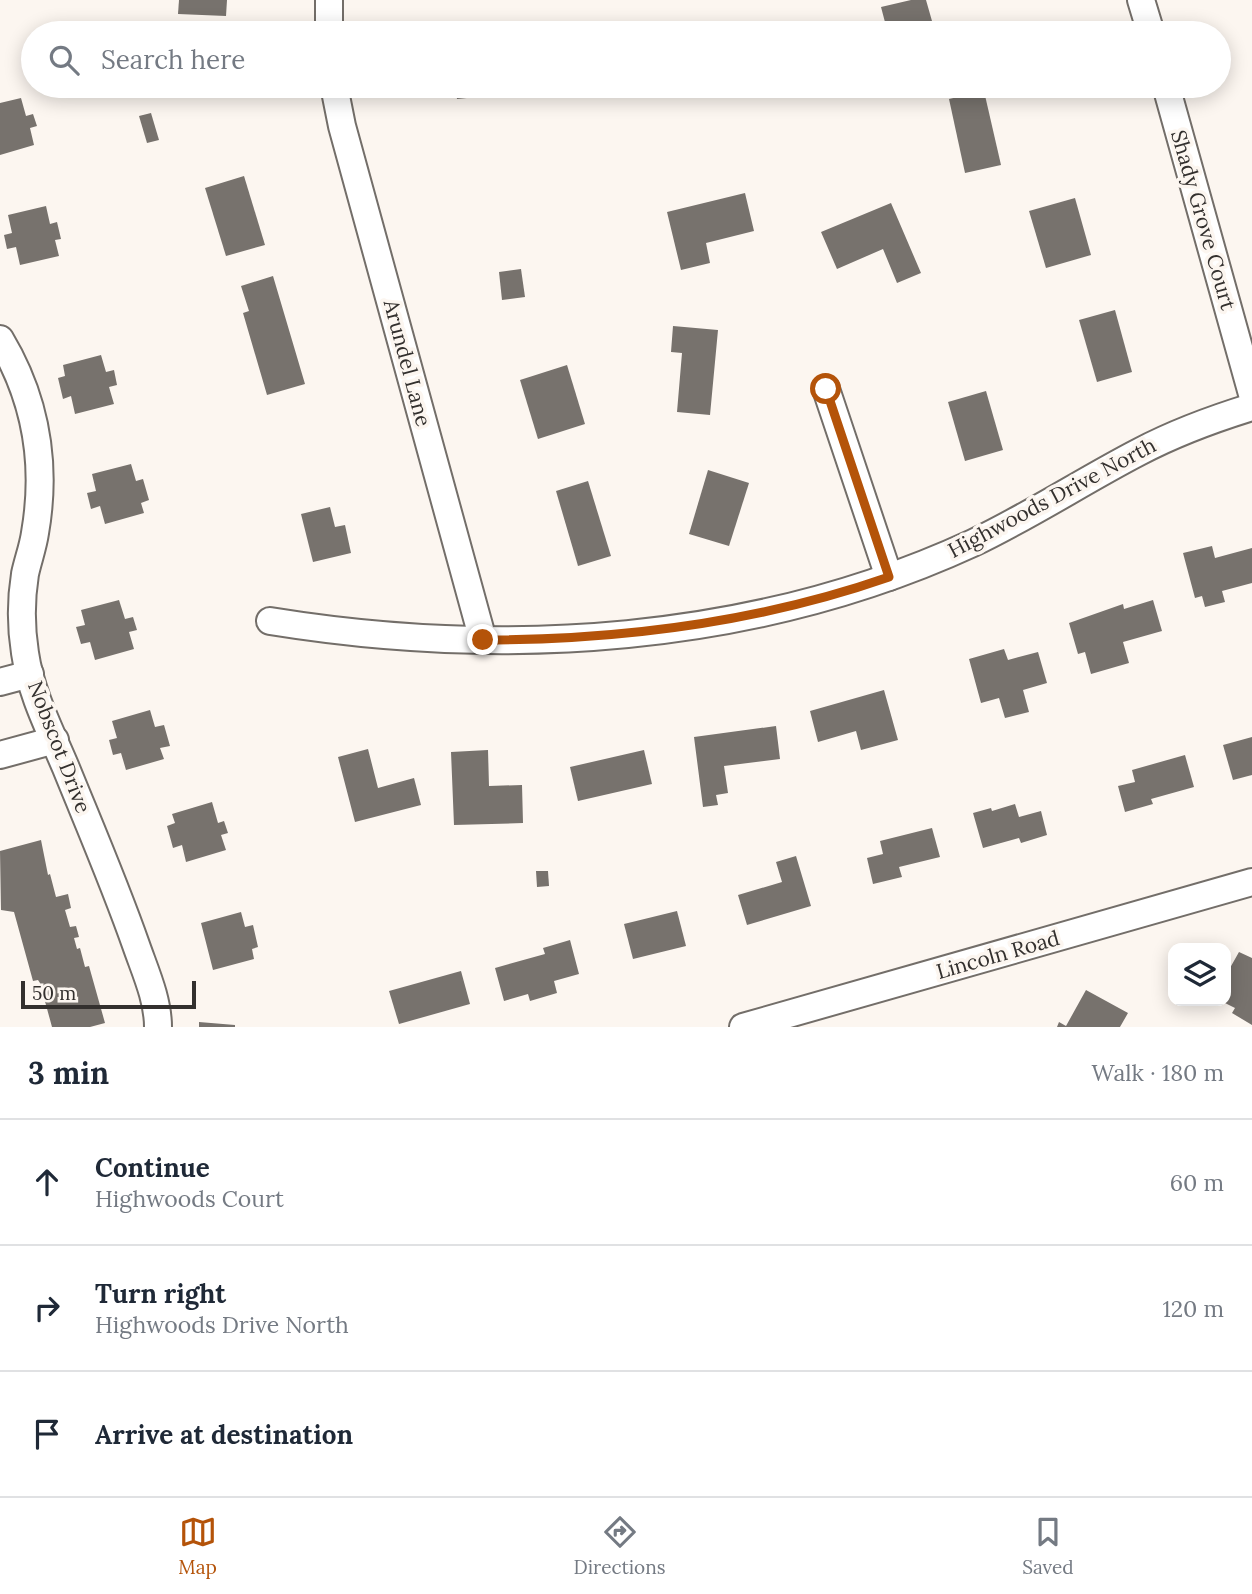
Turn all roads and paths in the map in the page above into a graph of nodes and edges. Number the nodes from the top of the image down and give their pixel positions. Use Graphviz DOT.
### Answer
graph roads {
  1 [pos="329,0"];
  2 [pos="1142,0"];
  3 [pos="329,21"];
  4 [pos="1148,21"];
  5 [pos="336,98"];
  6 [pos="1169,98"];
  7 [pos="0,339"];
  8 [pos="826,389"];
  9 [pos="1252,394"];
  10 [pos="1252,407"];
  11 [pos="889,577"];
  12 [pos="270,621"];
  13 [pos="483,640"];
  14 [pos="30,674"];
  15 [pos="0,682"];
  16 [pos="55,740"];
  17 [pos="0,755"];
  18 [pos="1252,882"];
  19 [pos="158,1027"];
  20 [pos="743,1027"];
  1 -- 3 [label="street"];
  2 -- 4 [label="street"];
  5 -- 13 [label="street, Arundel Lane"];
  6 -- 9 [label="street, Shady Grove Court"];
  7 -- 14 [label="street, Nobscot Drive"];
  8 -- 11 [label="street"];
  10 -- 11 [label="street, Highwoods Drive North"];
  11 -- 13 [label="street, Highwoods Drive North"];
  12 -- 13 [label="street, Highwoods Drive North"];
  14 -- 15 [label="street"];
  14 -- 16 [label="street, Nobscot Drive"];
  16 -- 17 [label="street"];
  16 -- 19 [label="street, Nobscot Drive"];
  18 -- 20 [label="street, Lincoln Road"];
}
